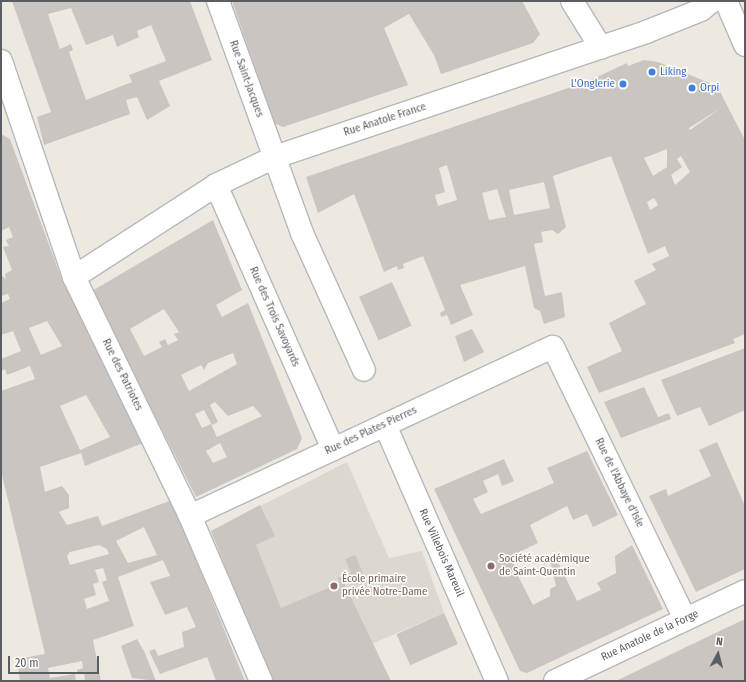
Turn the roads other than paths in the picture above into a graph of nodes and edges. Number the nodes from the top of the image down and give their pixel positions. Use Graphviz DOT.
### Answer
graph roads {
  1 [pos="218,1"];
  2 [pos="572,1"];
  3 [pos="712,1"];
  4 [pos="726,1"];
  5 [pos="745,45"];
  6 [pos="601,48"];
  7 [pos="1,61"];
  8 [pos="6,98"];
  9 [pos="274,157"];
  10 [pos="216,185"];
  11 [pos="74,277"];
  12 [pos="553,346"];
  13 [pos="364,370"];
  14 [pos="384,425"];
  15 [pos="333,449"];
  16 [pos="190,516"];
  17 [pos="745,591"];
  18 [pos="685,619"];
  19 [pos="261,681"];
  20 [pos="497,681"];
  21 [pos="555,681"];
  1 -- 9 [label="street, Rue Saint-Jacques"];
  2 -- 6 [label="street"];
  3 -- 6 [label="street, Rue Anatole France"];
  4 -- 5 [label="street"];
  6 -- 9 [label="street, Rue Anatole France"];
  7 -- 8 [label="street, Rue des Patriotes"];
  8 -- 11 [label="street, Rue des Patriotes"];
  9 -- 10 [label="street, Rue Anatole France"];
  9 -- 13 [label="street, Rue Saint-Jacques"];
  10 -- 11 [label="street, Rue Anatole France"];
  10 -- 15 [label="street, Rue des Trois Savoyards"];
  11 -- 16 [label="street, Rue des Patriotes"];
  12 -- 14 [label="street, Rue des Plates Pierres"];
  12 -- 18 [label="street, Rue de l'Abbaye d'Isle"];
  14 -- 15 [label="street, Rue des Plates Pierres"];
  14 -- 20 [label="street, Rue Villebois Mareuil"];
  15 -- 16 [label="street, Rue des Plates Pierres"];
  16 -- 19 [label="street, Rue des Patriotes"];
  17 -- 18 [label="street, Rue Anatole de la Forge"];
  18 -- 21 [label="street, Rue Anatole de la Forge"];
}
